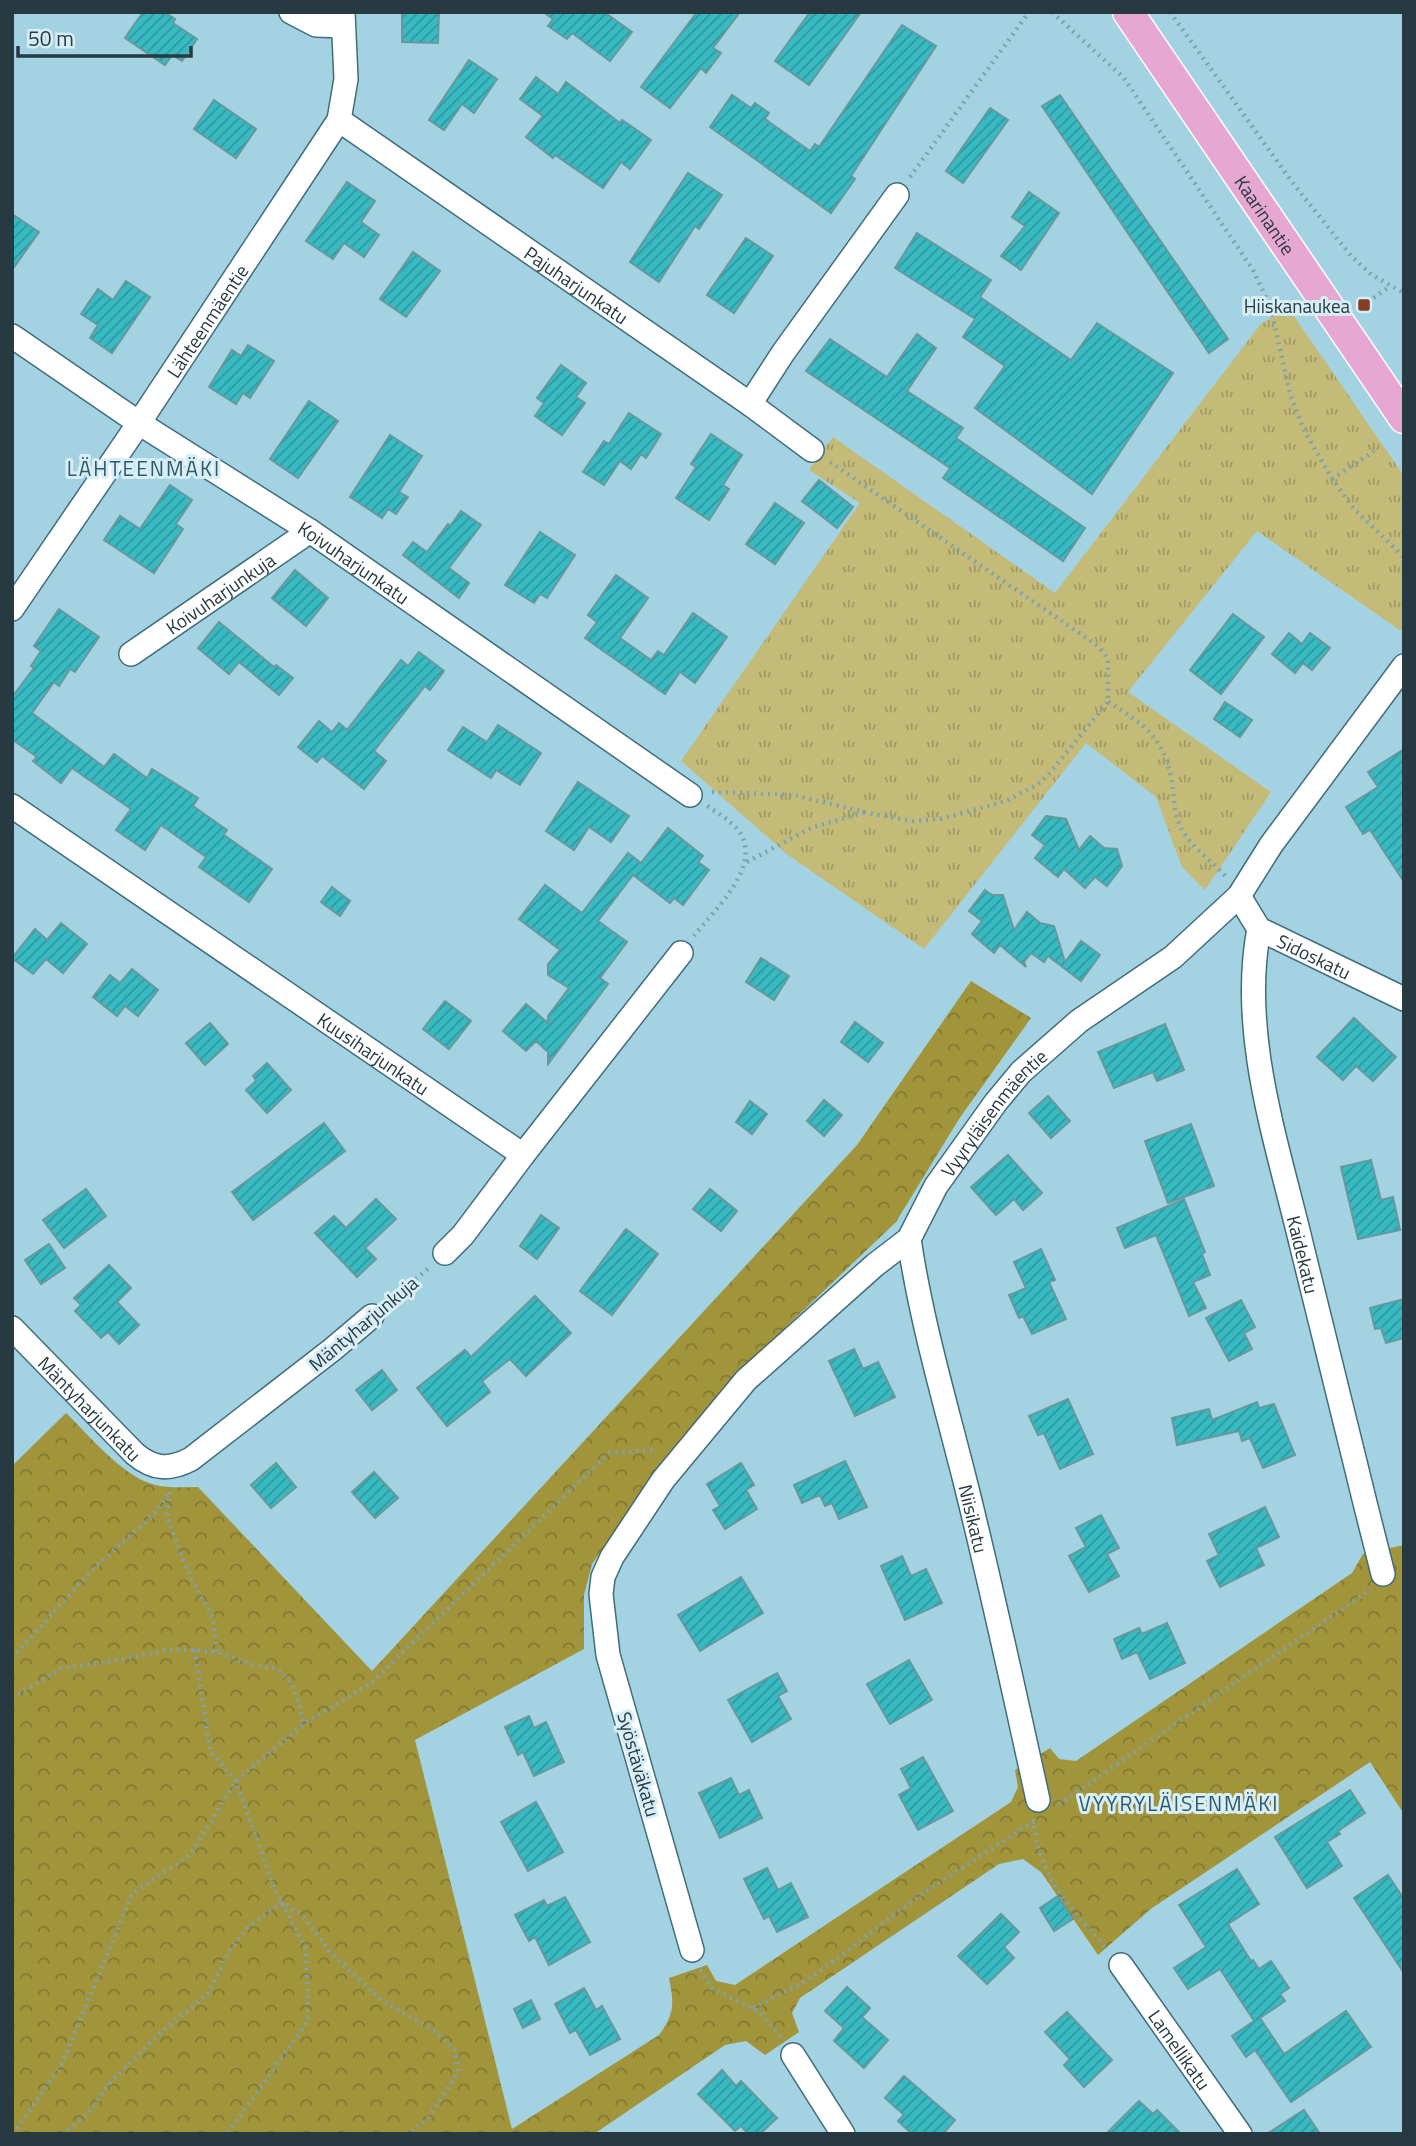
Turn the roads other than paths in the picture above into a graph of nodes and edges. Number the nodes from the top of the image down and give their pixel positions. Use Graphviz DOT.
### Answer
graph roads {
  1 [pos="291,12"];
  2 [pos="1128,12"];
  3 [pos="343,19"];
  4 [pos="339,120"];
  5 [pos="897,195"];
  6 [pos="12,335"];
  7 [pos="750,404"];
  8 [pos="1404,418"];
  9 [pos="139,424"];
  10 [pos="812,450"];
  11 [pos="310,531"];
  12 [pos="12,609"];
  13 [pos="131,654"];
  14 [pos="1404,666"];
  15 [pos="691,795"];
  16 [pos="12,806"];
  17 [pos="1239,896"];
  18 [pos="1259,929"];
  19 [pos="681,953"];
  20 [pos="1404,999"];
  21 [pos="523,1155"];
  22 [pos="909,1239"];
  23 [pos="444,1253"];
  24 [pos="372,1316"];
  25 [pos="12,1328"];
  26 [pos="178,1465"];
  27 [pos="1383,1574"];
  28 [pos="603,1577"];
  29 [pos="1042,1811"];
  30 [pos="692,1950"];
  31 [pos="1121,1965"];
  32 [pos="793,2055"];
  33 [pos="843,2134"];
  34 [pos="1240,2134"];
  1 -- 3 [label="street"];
  2 -- 8 [label="main road, Kaarinantie"];
  3 -- 4 [label="street, Lähteenmäentie"];
  4 -- 7 [label="street, Pajuharjunkatu"];
  4 -- 9 [label="street, Lähteenmäentie"];
  5 -- 7 [label="street"];
  6 -- 9 [label="street, Koivuharjunkatu"];
  7 -- 10 [label="street, Pajuharjunkatu"];
  9 -- 11 [label="street, Koivuharjunkatu"];
  9 -- 12 [label="street, Lähteenmäentie"];
  11 -- 13 [label="street, Koivuharjunkuja"];
  11 -- 15 [label="street, Koivuharjunkatu"];
  14 -- 17 [label="street, Vyyryläisenmäentie"];
  16 -- 21 [label="street, Kuusiharjunkatu"];
  17 -- 18 [label="street, Sidoskatu"];
  17 -- 22 [label="street, Vyyryläisenmäentie"];
  18 -- 20 [label="street, Sidoskatu"];
  18 -- 27 [label="street, Kaidekatu"];
  19 -- 21 [label="street"];
  21 -- 23 [label="street"];
  22 -- 28 [label="street, Vyyryläisenmäentie"];
  22 -- 29 [label="street, Niisikatu"];
  24 -- 26 [label="street, Mäntyharjunkuja"];
  25 -- 26 [label="street, Mäntyharjunkatu"];
  28 -- 30 [label="street, Syöstäväkatu"];
  31 -- 34 [label="street, Lamellikatu"];
  32 -- 33 [label="street"];
}
